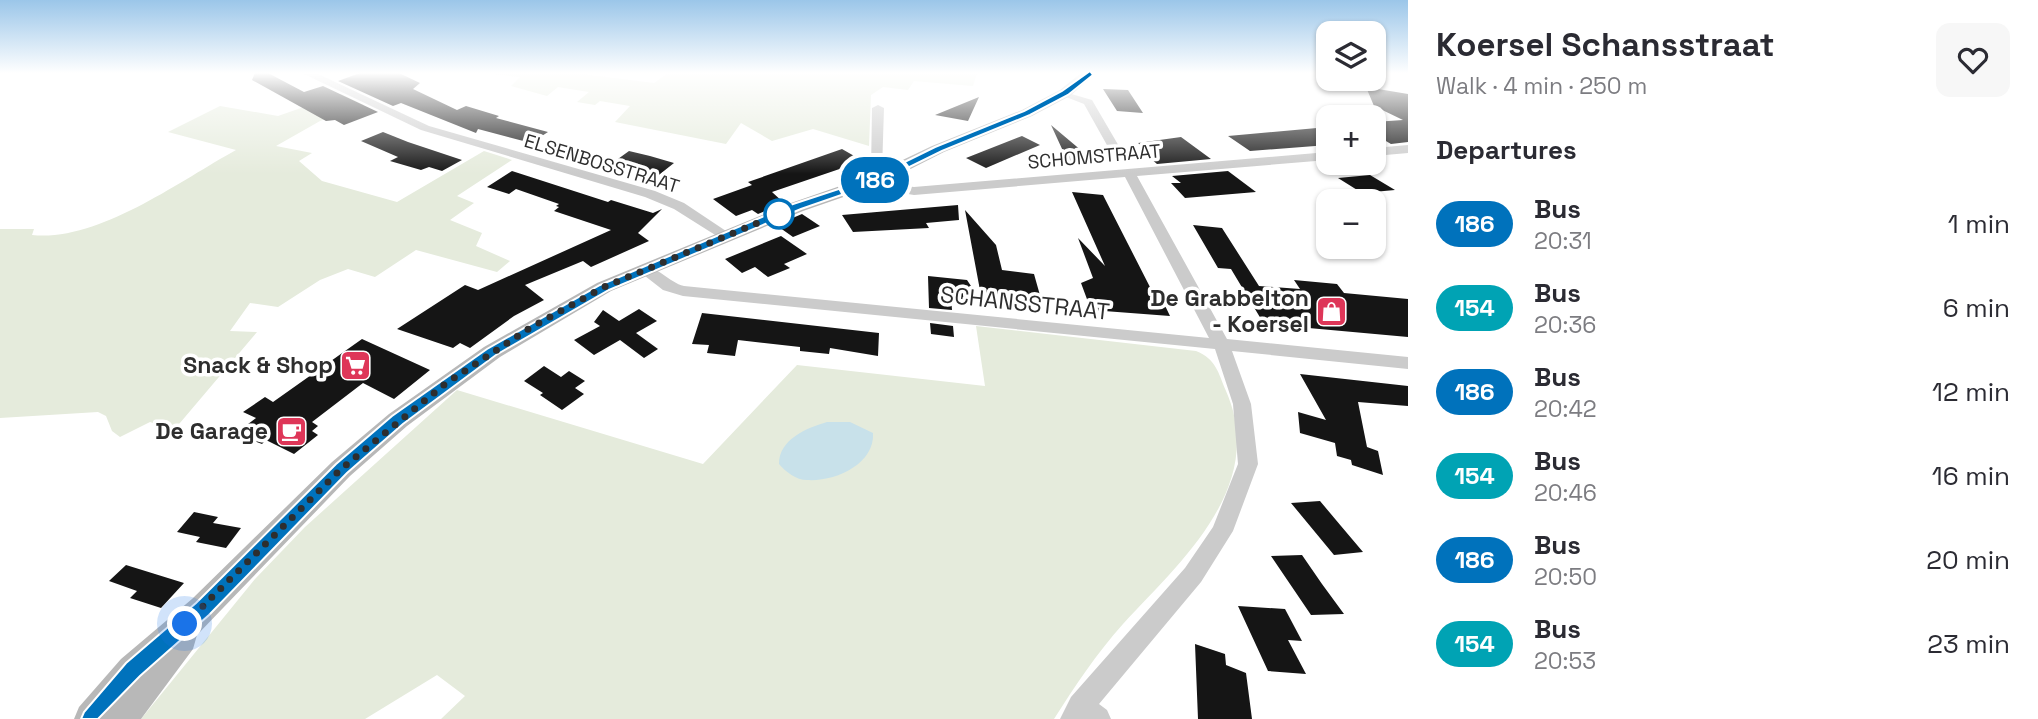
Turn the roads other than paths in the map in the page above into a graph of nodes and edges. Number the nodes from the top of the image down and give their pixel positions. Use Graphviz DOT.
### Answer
graph roads {
  1 [pos="379,107"];
  2 [pos="1039,107"];
  3 [pos="1091,107"];
  4 [pos="878,108"];
  5 [pos="1408,149"];
  6 [pos="1386,151"];
  7 [pos="1316,157"];
  8 [pos="1125,166"];
  9 [pos="872,174"];
  10 [pos="725,235"];
  11 [pos="644,269"];
  12 [pos="1222,346"];
  13 [pos="1408,363"];
  14 [pos="203,609"];
  15 [pos="1084,715"];
  16 [pos="91,719"];
  17 [pos="120,719"];
  1 -- 10 [label="street, ELSENBOSSTRAAT"];
  2 -- 9 [label="street"];
  3 -- 8 [label="street"];
  4 -- 9 [label="street"];
  5 -- 6 [label="street"];
  7 -- 8 [label="street, SCHOMSTRAAT"];
  8 -- 9 [label="street, SCHOMSTRAAT"];
  8 -- 12 [label="street"];
  9 -- 10 [label="street"];
  10 -- 11 [label="street"];
  11 -- 12 [label="street, SCHANSSTRAAT"];
  11 -- 14 [label="street"];
  12 -- 13 [label="street, SCHANSSTRAAT"];
  12 -- 15 [label="street"];
  14 -- 16 [label="street"];
  14 -- 17 [label="street"];
}
